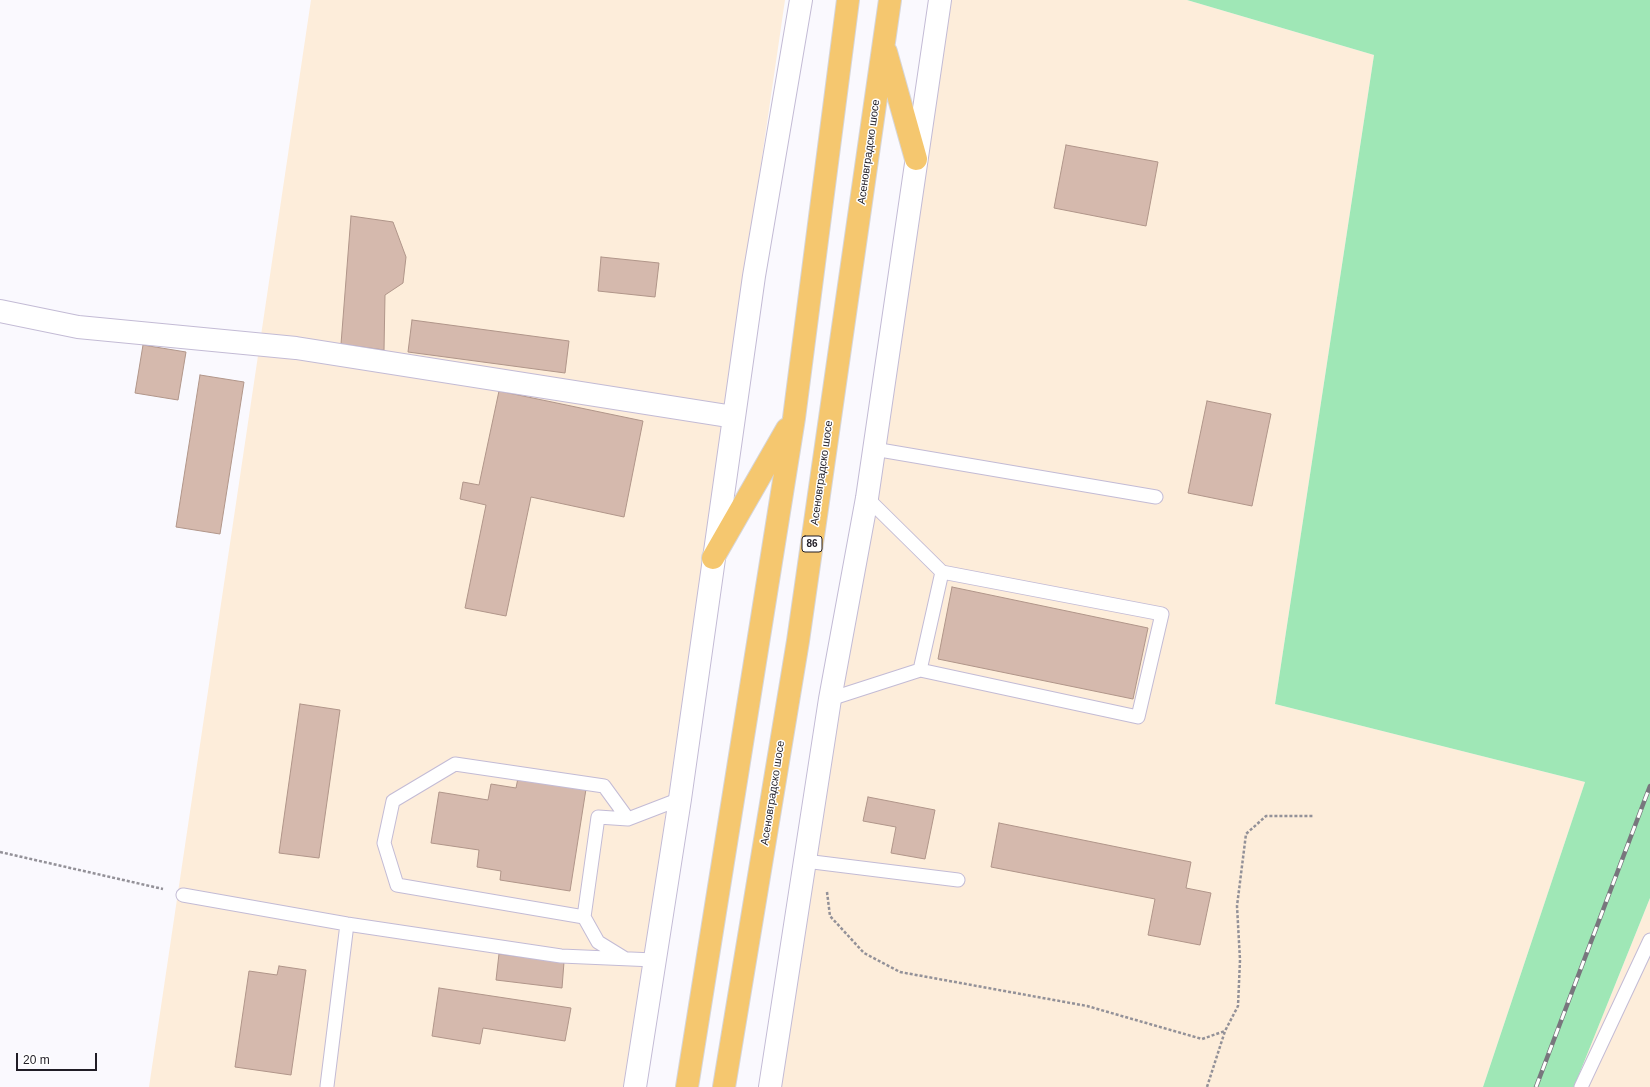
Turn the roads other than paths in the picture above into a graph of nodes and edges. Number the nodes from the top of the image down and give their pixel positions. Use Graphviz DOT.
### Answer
graph roads {
  1 [pos="801,0"];
  2 [pos="848,0"];
  3 [pos="890,0"];
  4 [pos="940,0"];
  5 [pos="884,45"];
  6 [pos="916,159"];
  7 [pos="0,311"];
  8 [pos="734,417"];
  9 [pos="794,418"];
  10 [pos="874,449"];
  11 [pos="867,498"];
  12 [pos="1156,498"];
  13 [pos="713,558"];
  14 [pos="942,572"];
  15 [pos="920,670"];
  16 [pos="830,699"];
  17 [pos="680,799"];
  18 [pos="628,819"];
  19 [pos="814,862"];
  20 [pos="958,880"];
  21 [pos="183,895"];
  22 [pos="584,917"];
  23 [pos="347,924"];
  24 [pos="1650,940"];
  25 [pos="624,958"];
  26 [pos="654,960"];
  27 [pos="327,1086"];
  28 [pos="635,1087"];
  29 [pos="687,1087"];
  30 [pos="724,1087"];
  31 [pos="770,1087"];
  32 [pos="1581,1087"];
  1 -- 8 [label="street"];
  2 -- 9 [label="highway"];
  3 -- 5 [label="highway, Асеновградско шосе / 86"];
  4 -- 6 [label="street"];
  5 -- 6 [label="highway"];
  5 -- 30 [label="highway, Асеновградско шосе / 86"];
  6 -- 10 [label="street"];
  7 -- 8 [label="street"];
  8 -- 13 [label="street"];
  9 -- 13 [label="highway"];
  9 -- 29 [label="highway"];
  10 -- 11 [label="street"];
  10 -- 12 [label="lane"];
  11 -- 14 [label="lane"];
  11 -- 16 [label="street"];
  13 -- 17 [label="street"];
  14 -- 15 [label="lane"];
  14 -- 15 [label="lane"];
  15 -- 16 [label="lane"];
  16 -- 19 [label="street"];
  17 -- 18 [label="lane"];
  17 -- 26 [label="street"];
  18 -- 22 [label="lane"];
  18 -- 22 [label="lane"];
  19 -- 20 [label="lane"];
  19 -- 31 [label="street"];
  21 -- 23 [label="lane"];
  22 -- 25 [label="lane"];
  23 -- 25 [label="lane"];
  23 -- 27 [label="lane"];
  24 -- 32 [label="lane"];
  25 -- 26 [label="lane"];
  26 -- 28 [label="street"];
}
